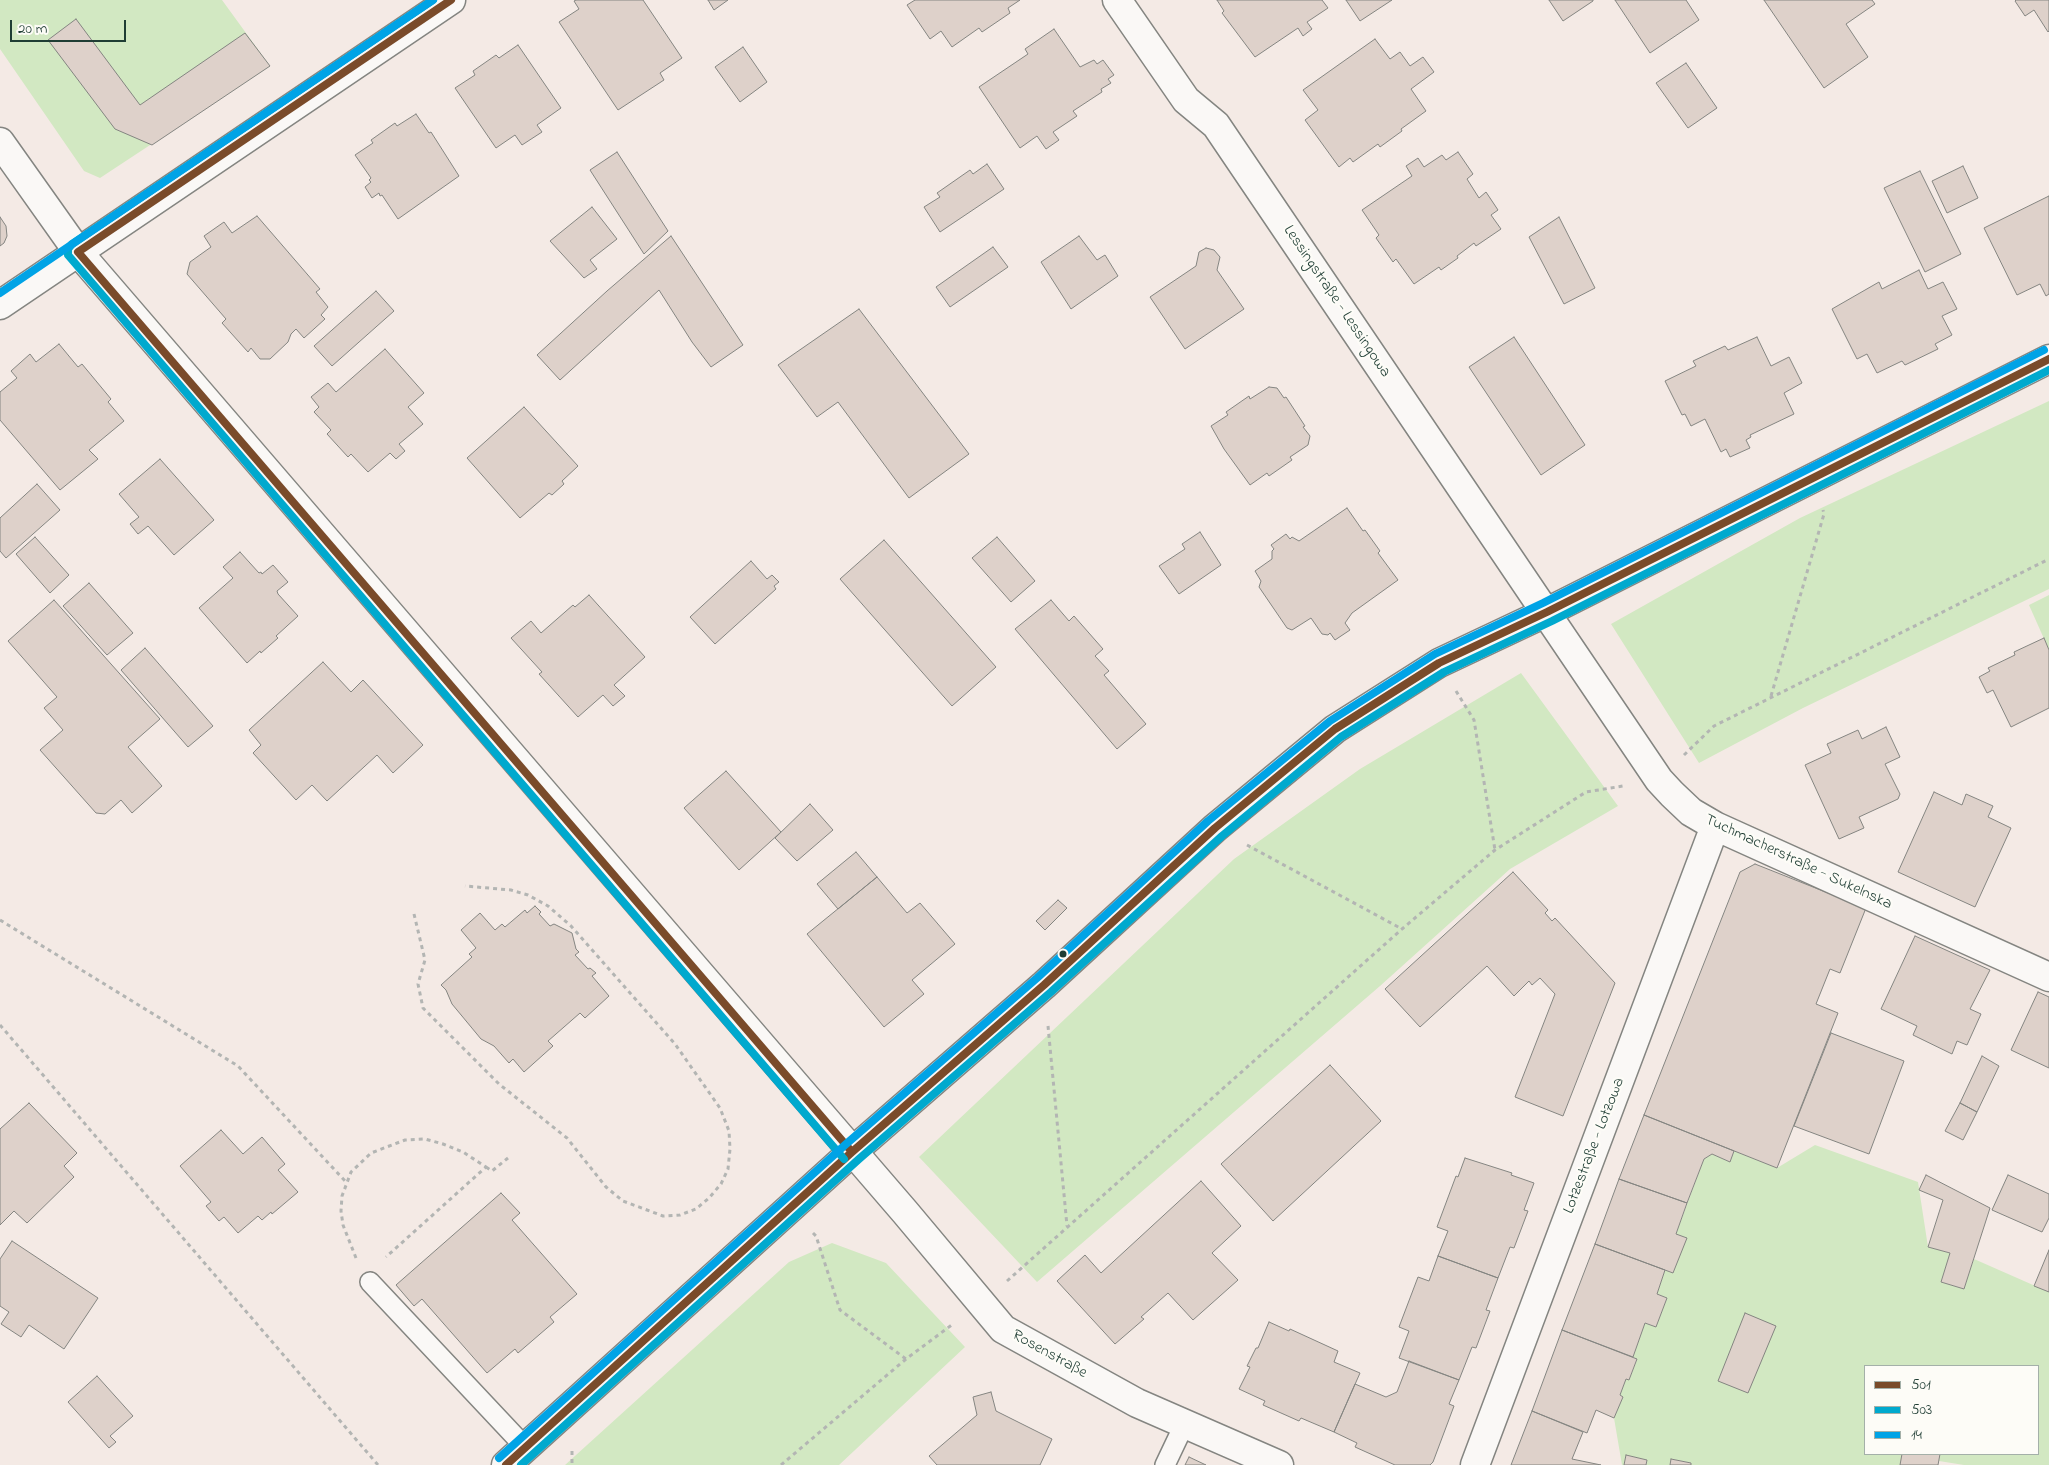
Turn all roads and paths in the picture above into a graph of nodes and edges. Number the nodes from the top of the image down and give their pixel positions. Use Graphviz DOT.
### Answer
graph roads {
  1 [pos="451,0"];
  2 [pos="1117,0"];
  3 [pos="0,142"];
  4 [pos="78,252"];
  5 [pos="0,305"];
  6 [pos="2049,359"];
  7 [pos="1809,479"];
  8 [pos="2049,559"];
  9 [pos="1547,612"];
  10 [pos="1439,663"];
  11 [pos="1771,697"];
  12 [pos="1659,780"];
  13 [pos="1715,826"];
  14 [pos="1215,828"];
  15 [pos="1495,850"];
  16 [pos="465,886"];
  17 [pos="414,914"];
  18 [pos="0,920"];
  19 [pos="1402,929"];
  20 [pos="2049,977"];
  21 [pos="1044,985"];
  22 [pos="0,1025"];
  23 [pos="852,1152"];
  24 [pos="508,1158"];
  25 [pos="486,1167"];
  26 [pos="346,1182"];
  27 [pos="792,1208"];
  28 [pos="1067,1227"];
  29 [pos="368,1278"];
  30 [pos="982,1304"];
  31 [pos="906,1359"];
  32 [pos="1184,1425"];
  33 [pos="516,1456"];
  34 [pos="378,1465"];
  35 [pos="781,1465"];
  36 [pos="1165,1465"];
  37 [pos="1279,1465"];
  38 [pos="1475,1465"];
  1 -- 4 [label="street"];
  2 -- 9 [label="street, Lessingstraße - Lessingowa"];
  3 -- 4 [label="street, Rosenstraße"];
  4 -- 5 [label="street"];
  4 -- 23 [label="street, Rosenstraße"];
  6 -- 7 [label="street"];
  7 -- 9 [label="street"];
  7 -- 11 [label="path"];
  8 -- 11 [label="path"];
  9 -- 10 [label="street"];
  9 -- 12 [label="street, Tuchmacherstraße - Sukelnska"];
  10 -- 14 [label="street"];
  10 -- 15 [label="path"];
  11 -- 12 [label="path"];
  12 -- 13 [label="street, Tuchmacherstraße - Sukelnska"];
  12 -- 15 [label="path"];
  13 -- 20 [label="street, Tuchmacherstraße - Sukelnska"];
  13 -- 38 [label="street, Lotzestraße - Lotzowa"];
  14 -- 19 [label="path"];
  14 -- 21 [label="street"];
  15 -- 19 [label="path"];
  16 -- 17 [label="path"];
  18 -- 26 [label="path"];
  19 -- 28 [label="path"];
  21 -- 23 [label="street"];
  21 -- 28 [label="path"];
  22 -- 34 [label="path"];
  23 -- 27 [label="street"];
  23 -- 30 [label="street, Rosenstraße"];
  24 -- 25 [label="path"];
  25 -- 26 [label="path"];
  25 -- 29 [label="path"];
  26 -- 29 [label="path"];
  27 -- 31 [label="path"];
  27 -- 33 [label="street"];
  28 -- 30 [label="path"];
  29 -- 33 [label="lane"];
  30 -- 31 [label="path"];
  30 -- 32 [label="street, Rosenstraße"];
  31 -- 35 [label="path"];
  32 -- 36 [label="lane"];
  32 -- 37 [label="street, Rosenstraße"];
}
